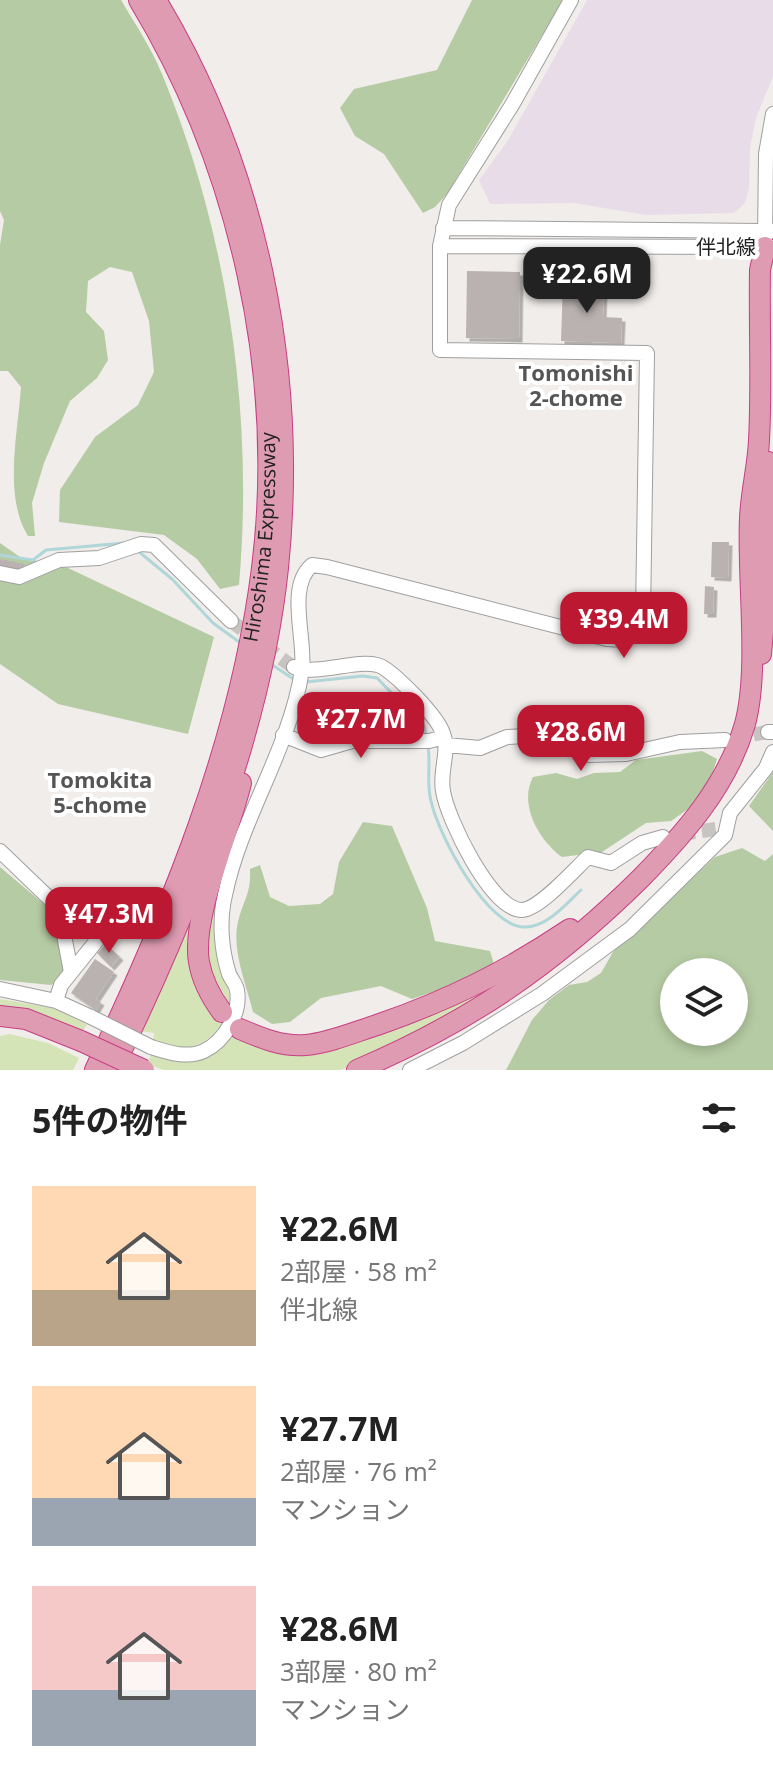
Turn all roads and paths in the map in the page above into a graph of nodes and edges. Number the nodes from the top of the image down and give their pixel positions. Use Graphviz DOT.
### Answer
graph roads {
  1 [pos="139,0"];
  2 [pos="156,0"];
  3 [pos="571,0"];
  4 [pos="773,114"];
  5 [pos="443,228"];
  6 [pos="769,239"];
  7 [pos="440,246"];
  8 [pos="0,573"];
  9 [pos="231,621"];
  10 [pos="267,637"];
  11 [pos="297,669"];
  12 [pos="283,735"];
  13 [pos="725,740"];
  14 [pos="445,741"];
  15 [pos="773,752"];
  16 [pos="671,839"];
  17 [pos="0,851"];
  18 [pos="102,934"];
  19 [pos="71,972"];
  20 [pos="138,975"];
  21 [pos="0,989"];
  22 [pos="56,1001"];
  23 [pos="222,1012"];
  24 [pos="0,1016"];
  25 [pos="0,1026"];
  26 [pos="240,1029"];
  27 [pos="79,1045"];
  28 [pos="86,1070"];
  29 [pos="95,1070"];
  30 [pos="112,1070"];
  31 [pos="123,1070"];
  32 [pos="144,1070"];
  33 [pos="357,1070"];
  34 [pos="380,1070"];
  35 [pos="410,1070"];
  1 -- 20 [label="highway, Hiroshima Expressway"];
  2 -- 10 [label="highway, Hiroshima Expressway"];
  3 -- 5 [label="street"];
  4 -- 6 [label="street"];
  5 -- 6 [label="street, 伴北線"];
  5 -- 7 [label="street"];
  6 -- 7 [label="street, 伴北線"];
  6 -- 16 [label="highway"];
  6 -- 34 [label="highway"];
  7 -- 11 [label="street"];
  8 -- 9 [label="street"];
  10 -- 23 [label="highway"];
  10 -- 30 [label="highway, Hiroshima Expressway"];
  11 -- 12 [label="street"];
  11 -- 14 [label="street"];
  12 -- 14 [label="street"];
  12 -- 22 [label="street, bridge"];
  13 -- 14 [label="street"];
  14 -- 16 [label="street"];
  15 -- 35 [label="street"];
  16 -- 26 [label="highway"];
  16 -- 33 [label="highway"];
  17 -- 19 [label="street"];
  18 -- 19 [label="street"];
  19 -- 22 [label="street"];
  20 -- 28 [label="highway"];
  20 -- 29 [label="highway, Hiroshima Expressway"];
  21 -- 22 [label="street"];
  24 -- 27 [label="highway"];
  25 -- 27 [label="highway"];
  27 -- 31 [label="highway"];
  27 -- 32 [label="highway, bridge"];
}
